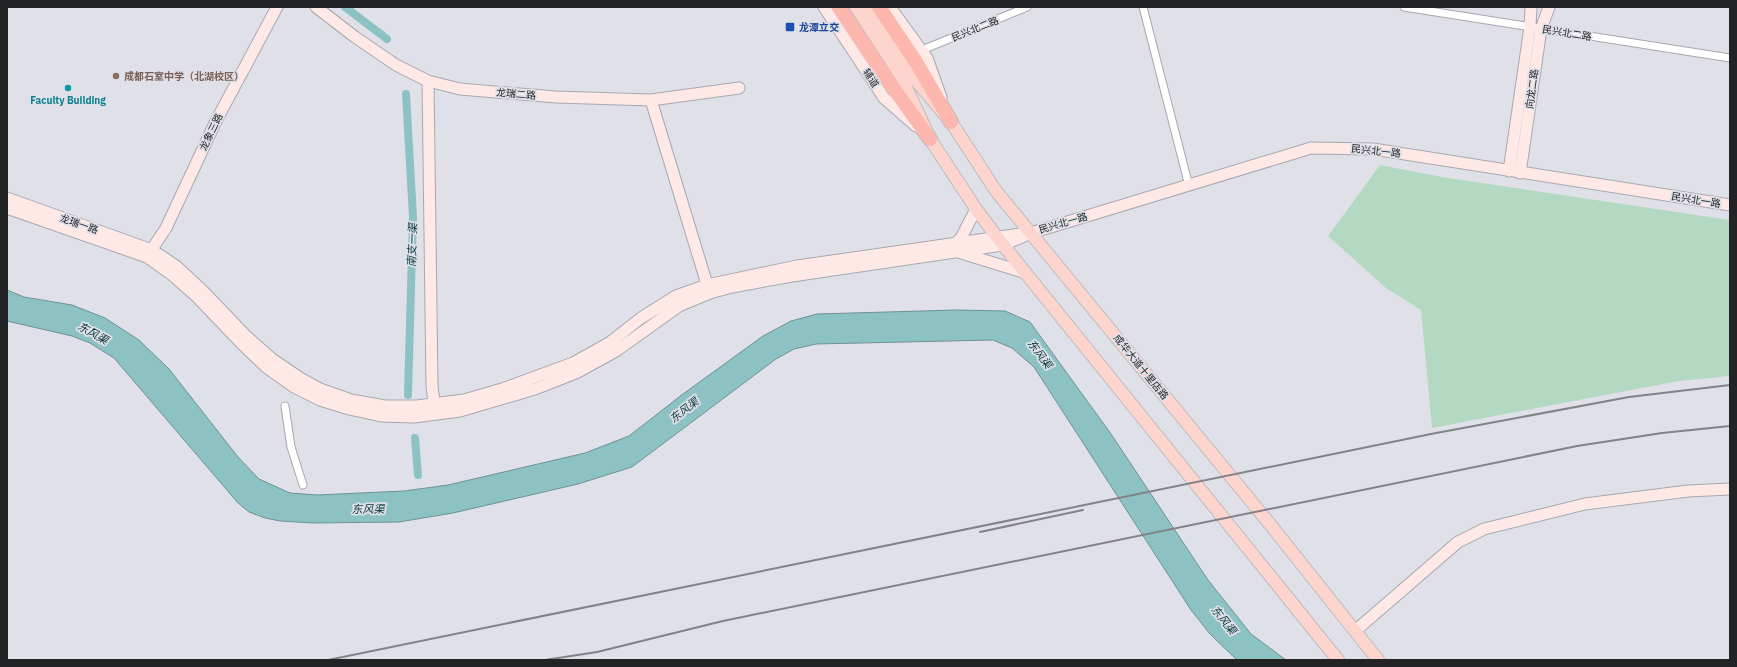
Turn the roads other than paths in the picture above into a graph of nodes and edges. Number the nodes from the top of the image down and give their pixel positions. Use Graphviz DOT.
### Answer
graph roads {
  1 [pos="277,7"];
  2 [pos="316,7"];
  3 [pos="824,7"];
  4 [pos="839,7"];
  5 [pos="856,7"];
  6 [pos="865,7"];
  7 [pos="879,7"];
  8 [pos="890,7"];
  9 [pos="1027,7"];
  10 [pos="1143,7"];
  11 [pos="1404,7"];
  12 [pos="1532,7"];
  13 [pos="1544,7"];
  14 [pos="1549,7"];
  15 [pos="1535,28"];
  16 [pos="1730,58"];
  17 [pos="907,68"];
  18 [pos="428,81"];
  19 [pos="739,88"];
  20 [pos="651,100"];
  21 [pos="951,122"];
  22 [pos="930,139"];
  23 [pos="1509,171"];
  24 [pos="1520,173"];
  25 [pos="1189,186"];
  26 [pos="7,198"];
  27 [pos="1730,205"];
  28 [pos="7,208"];
  29 [pos="976,209"];
  30 [pos="1031,233"];
  31 [pos="1000,241"];
  32 [pos="956,248"];
  33 [pos="149,253"];
  34 [pos="1026,273"];
  35 [pos="708,289"];
  36 [pos="285,406"];
  37 [pos="435,410"];
  38 [pos="303,485"];
  39 [pos="1730,489"];
  40 [pos="1355,631"];
  41 [pos="1338,660"];
  42 [pos="1378,660"];
  1 -- 33 [label="street, 龙象三路"];
  2 -- 18 [label="street, 龙瑞二路"];
  3 -- 22 [label="street, 辅道"];
  4 -- 17 [label="highway"];
  5 -- 17 [label="main road"];
  6 -- 17 [label="main road"];
  7 -- 17 [label="highway"];
  8 -- 17 [label="street"];
  9 -- 17 [label="street, 民兴北二路"];
  10 -- 25 [label="street"];
  11 -- 15 [label="street, 民兴北二路"];
  12 -- 15 [label="street, 向龙二路"];
  13 -- 15 [label="street"];
  14 -- 15 [label="street, 向龙二路"];
  15 -- 16 [label="street, 民兴北二路"];
  15 -- 23 [label="street, 向龙二路"];
  15 -- 24 [label="street, 向龙二路"];
  17 -- 21 [label="highway"];
  17 -- 22 [label="highway"];
  18 -- 20 [label="street, 龙瑞二路"];
  18 -- 37 [label="street"];
  19 -- 20 [label="street, 龙瑞二路"];
  20 -- 35 [label="street"];
  21 -- 30 [label="main road, 成华大道十里店路"];
  22 -- 29 [label="main road"];
  23 -- 24 [label="street, 民兴北一路"];
  23 -- 25 [label="street, 民兴北一路"];
  24 -- 27 [label="street, 民兴北一路"];
  25 -- 30 [label="street, 民兴北一路"];
  26 -- 33 [label="street, 龙瑞一路"];
  28 -- 33 [label="street, 龙瑞一路"];
  29 -- 31 [label="main road"];
  29 -- 32 [label="street"];
  30 -- 31 [label="street, 民兴北一路"];
  30 -- 40 [label="main road, 成华大道十里店路"];
  31 -- 32 [label="street, 民兴北一路"];
  31 -- 34 [label="main road"];
  32 -- 34 [label="street"];
  32 -- 35 [label="street, 民兴北一路"];
  33 -- 37 [label="street, 民兴北一路"];
  34 -- 41 [label="main road"];
  35 -- 37 [label="street, 民兴北一路"];
  36 -- 38 [label="street"];
  39 -- 40 [label="street"];
  40 -- 42 [label="main road, 成华大道十里店路"];
}
